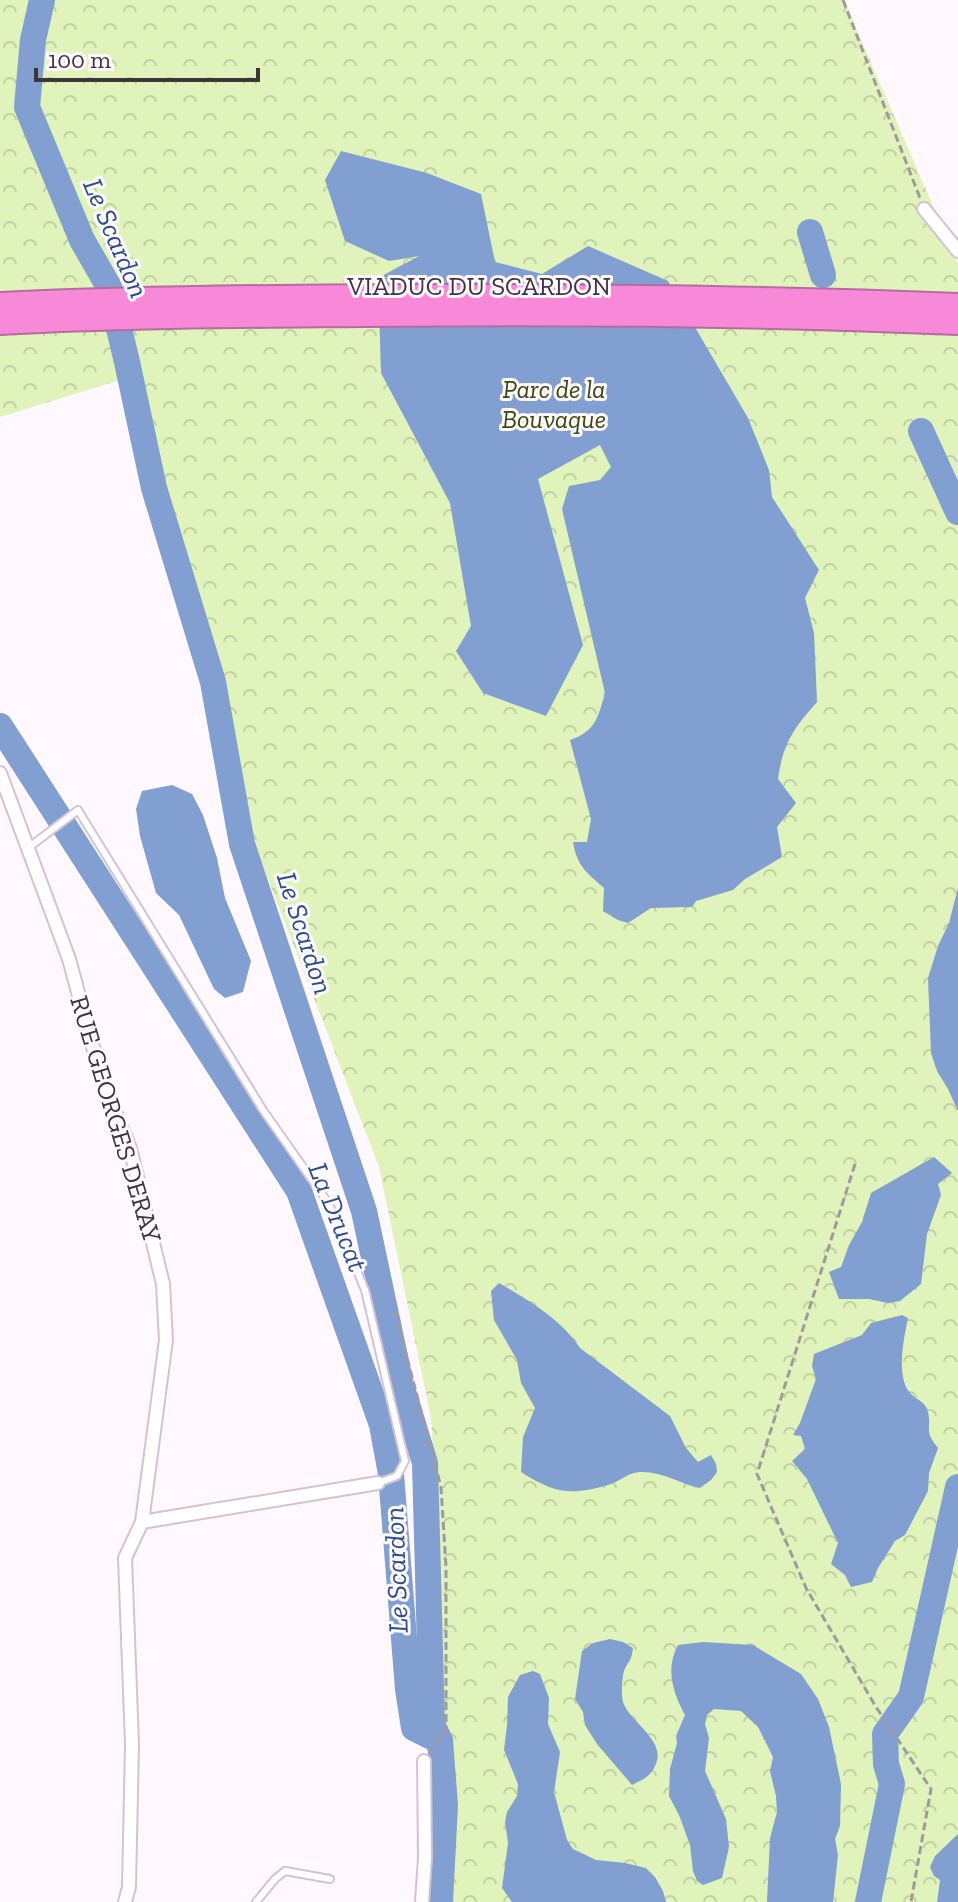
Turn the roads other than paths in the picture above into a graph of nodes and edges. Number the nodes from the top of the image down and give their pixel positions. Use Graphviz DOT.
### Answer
graph roads {
  1 [pos="924,209"];
  2 [pos="958,251"];
  3 [pos="0,304"];
  4 [pos="958,305"];
  5 [pos="0,323"];
  6 [pos="958,323"];
  7 [pos="0,773"];
  8 [pos="28,848"];
  9 [pos="378,1483"];
  10 [pos="142,1522"];
  11 [pos="424,1761"];
  12 [pos="330,1879"];
  13 [pos="125,1902"];
  14 [pos="256,1902"];
  15 [pos="422,1902"];
  1 -- 2 [label="street"];
  3 -- 4 [label="highway, VIADUC DU SCARDON"];
  5 -- 6 [label="highway, VIADUC DU SCARDON"];
  7 -- 8 [label="street, RUE GEORGES DERAY"];
  8 -- 9 [label="lane"];
  8 -- 10 [label="street, RUE GEORGES DERAY"];
  9 -- 10 [label="street"];
  10 -- 13 [label="street, RUE GEORGES DERAY"];
  11 -- 15 [label="street"];
  12 -- 14 [label="lane"];
}
